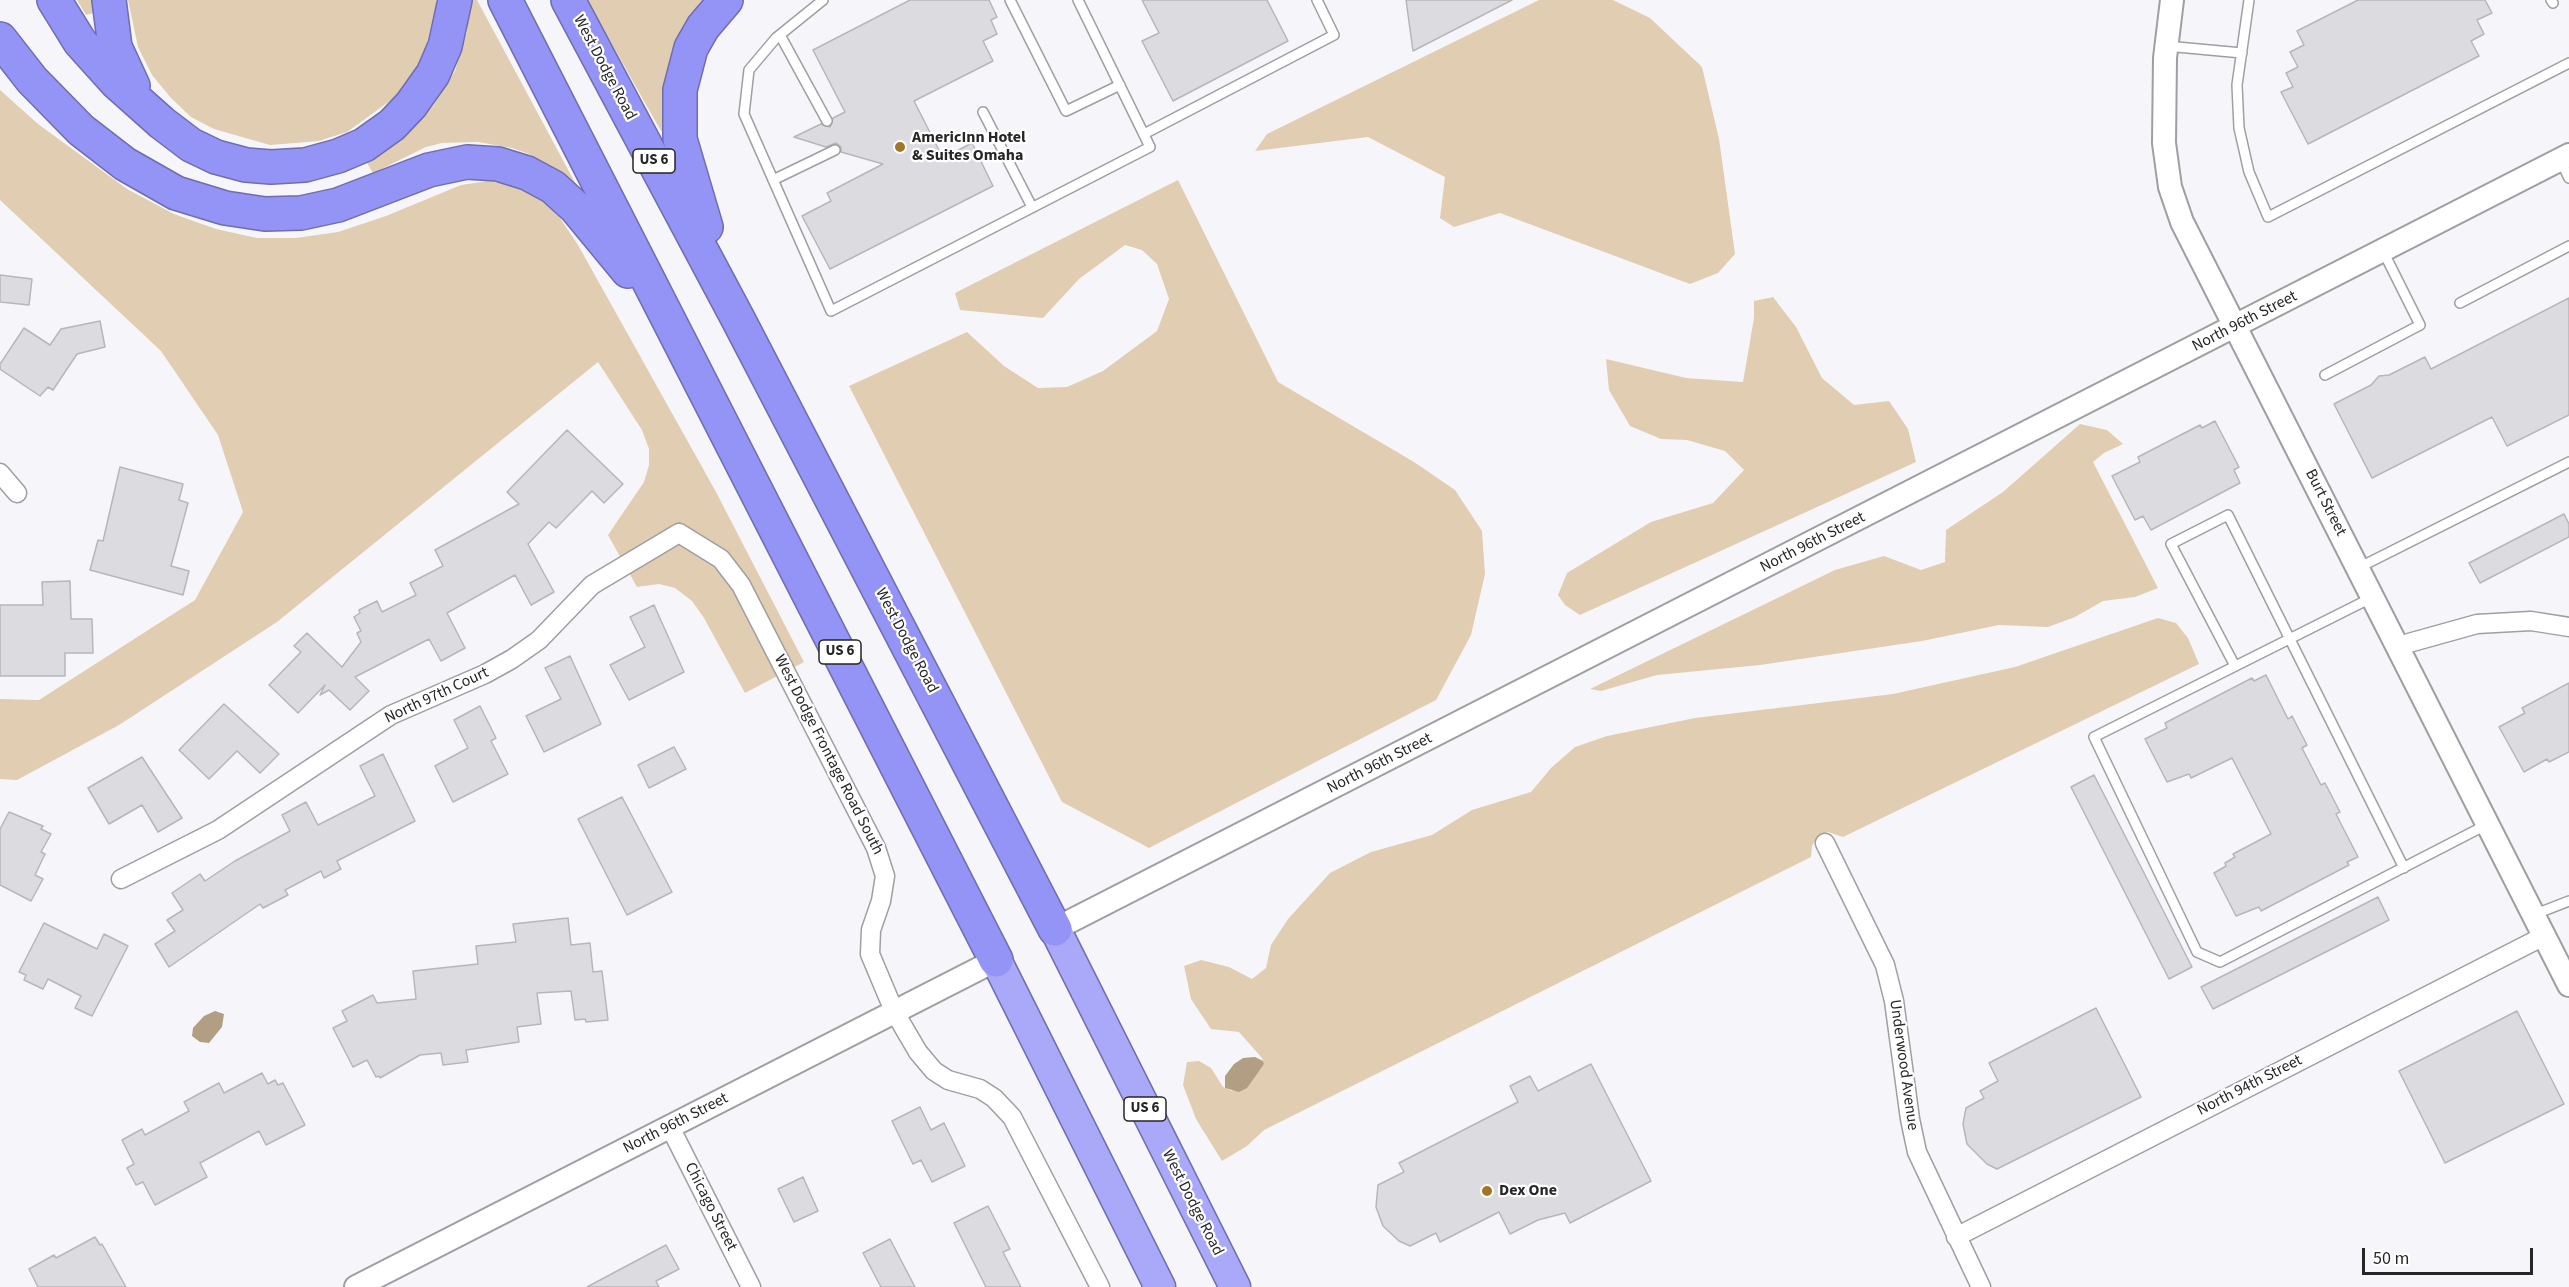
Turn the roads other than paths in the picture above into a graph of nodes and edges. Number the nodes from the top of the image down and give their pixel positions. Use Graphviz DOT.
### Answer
graph roads {
  1 [pos="54,0"];
  2 [pos="109,0"];
  3 [pos="455,0"];
  4 [pos="505,0"];
  5 [pos="568,0"];
  6 [pos="726,0"];
  7 [pos="823,0"];
  8 [pos="1010,0"];
  9 [pos="1078,0"];
  10 [pos="1317,0"];
  11 [pos="2172,0"];
  12 [pos="2249,0"];
  13 [pos="780,35"];
  14 [pos="0,39"];
  15 [pos="2166,46"];
  16 [pos="2242,53"];
  17 [pos="2569,63"];
  18 [pos="0,70"];
  19 [pos="1119,85"];
  20 [pos="982,112"];
  21 [pos="827,121"];
  22 [pos="162,123"];
  23 [pos="81,130"];
  24 [pos="1144,134"];
  25 [pos="835,150"];
  26 [pos="2566,164"];
  27 [pos="773,180"];
  28 [pos="1032,207"];
  29 [pos="2569,246"];
  30 [pos="2384,251"];
  31 [pos="2460,303"];
  32 [pos="738,319"];
  33 [pos="2236,327"];
  34 [pos="682,346"];
  35 [pos="2325,375"];
  36 [pos="2569,462"];
  37 [pos="0,473"];
  38 [pos="17,494"];
  39 [pos="679,533"];
  40 [pos="2358,568"];
  41 [pos="2373,597"];
  42 [pos="2569,627"];
  43 [pos="2290,638"];
  44 [pos="2398,646"];
  45 [pos="2235,666"];
  46 [pos="2488,824"];
  47 [pos="1825,843"];
  48 [pos="2404,868"];
  49 [pos="121,879"];
  50 [pos="2569,901"];
  51 [pos="2533,915"];
  52 [pos="1055,929"];
  53 [pos="2544,936"];
  54 [pos="996,960"];
  55 [pos="2569,985"];
  56 [pos="894,1011"];
  57 [pos="670,1127"];
  58 [pos="1956,1237"];
  59 [pos="356,1287"];
  60 [pos="751,1287"];
  61 [pos="1100,1287"];
  62 [pos="1160,1287"];
  63 [pos="1236,1287"];
  64 [pos="1981,1287"];
  1 -- 22 [label="highway"];
  2 -- 22 [label="highway"];
  3 -- 22 [label="highway"];
  4 -- 34 [label="highway, US 6"];
  5 -- 32 [label="highway, West Dodge Road / US 6"];
  6 -- 32 [label="highway"];
  7 -- 13 [label="lane"];
  8 -- 19 [label="lane"];
  9 -- 19 [label="lane"];
  10 -- 24 [label="lane"];
  11 -- 15 [label="street, Burt Street"];
  12 -- 16 [label="lane"];
  13 -- 21 [label="lane"];
  13 -- 27 [label="lane"];
  14 -- 23 [label="highway"];
  15 -- 16 [label="lane"];
  15 -- 33 [label="street, Burt Street"];
  16 -- 17 [label="lane"];
  18 -- 23 [label="highway"];
  19 -- 24 [label="lane"];
  20 -- 28 [label="lane"];
  23 -- 34 [label="highway"];
  24 -- 28 [label="lane"];
  25 -- 27 [label="lane"];
  26 -- 30 [label="street, North 96th Street"];
  27 -- 28 [label="lane"];
  29 -- 31 [label="lane"];
  30 -- 33 [label="street, North 96th Street"];
  30 -- 35 [label="lane"];
  32 -- 52 [label="highway, West Dodge Road / US 6"];
  33 -- 40 [label="street, Burt Street"];
  33 -- 52 [label="street, North 96th Street"];
  34 -- 54 [label="highway, US 6"];
  36 -- 40 [label="lane"];
  37 -- 38 [label="street"];
  39 -- 49 [label="street, North 97th Court"];
  39 -- 56 [label="street, West Dodge Frontage Road South"];
  40 -- 41 [label="street, Burt Street"];
  41 -- 43 [label="lane"];
  41 -- 44 [label="street, Burt Street"];
  42 -- 44 [label="street"];
  43 -- 45 [label="lane"];
  43 -- 45 [label="lane"];
  43 -- 48 [label="lane"];
  44 -- 46 [label="street, Burt Street"];
  45 -- 48 [label="lane"];
  46 -- 48 [label="lane"];
  46 -- 51 [label="street, Burt Street"];
  47 -- 58 [label="street, Underwood Avenue"];
  50 -- 51 [label="lane"];
  51 -- 53 [label="street, Burt Street"];
  52 -- 63 [label="highway, West Dodge Road / US 6"];
  53 -- 55 [label="street, Burt Street"];
  53 -- 58 [label="street, North 94th Street"];
  54 -- 56 [label="street, North 96th Street"];
  54 -- 62 [label="highway, US 6"];
  56 -- 57 [label="street, North 96th Street"];
  56 -- 61 [label="street, West Dodge Frontage Road South"];
  57 -- 59 [label="street, North 96th Street"];
  57 -- 60 [label="street, Chicago Street"];
  58 -- 64 [label="street, Underwood Avenue"];
}
